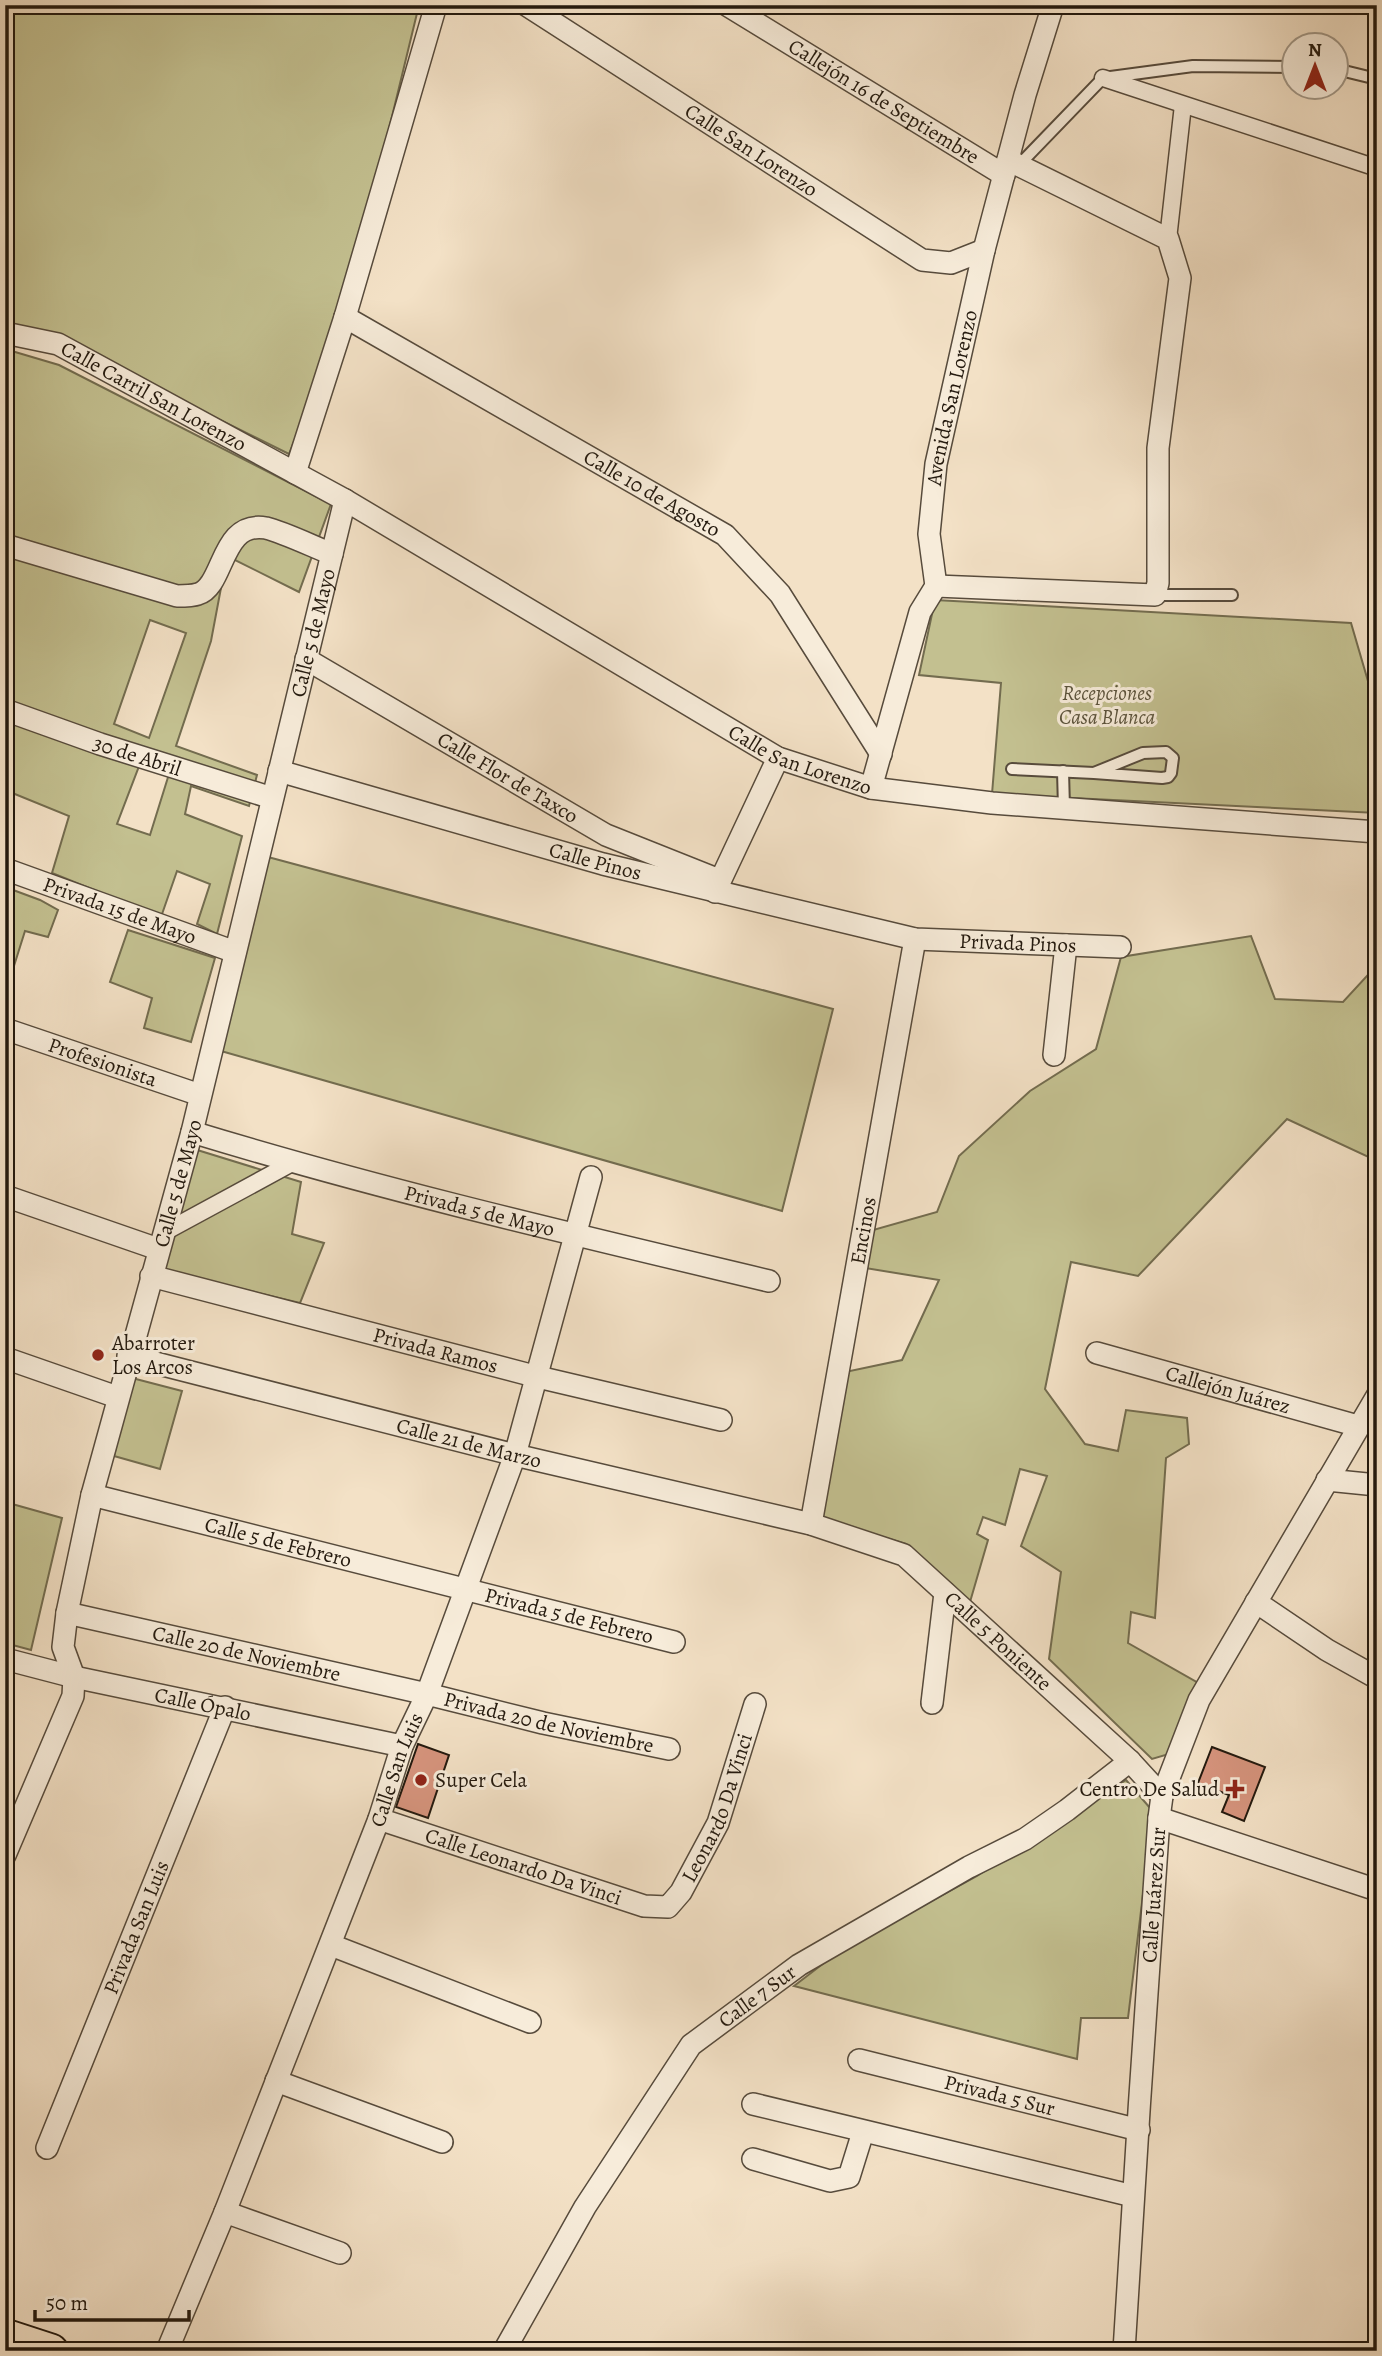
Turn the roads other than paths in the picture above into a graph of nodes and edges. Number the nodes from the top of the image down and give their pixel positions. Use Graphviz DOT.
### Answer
graph roads {
  1 [pos="436,5"];
  2 [pos="526,5"];
  3 [pos="727,5"];
  4 [pos="1053,5"];
  5 [pos="1280,67"];
  6 [pos="1350,72"];
  7 [pos="1102,78"];
  8 [pos="1377,79"];
  9 [pos="1183,104"];
  10 [pos="1010,167"];
  11 [pos="1377,169"];
  12 [pos="1168,239"];
  13 [pos="984,250"];
  14 [pos="345,317"];
  15 [pos="5,333"];
  16 [pos="295,473"];
  17 [pos="345,500"];
  18 [pos="5,545"];
  19 [pos="331,554"];
  20 [pos="936,586"];
  21 [pos="1155,594"];
  22 [pos="1232,595"];
  23 [pos="306,659"];
  24 [pos="5,710"];
  25 [pos="881,754"];
  26 [pos="778,758"];
  27 [pos="1012,769"];
  28 [pos="279,771"];
  29 [pos="1063,771"];
  30 [pos="1094,773"];
  31 [pos="871,788"];
  32 [pos="272,798"];
  33 [pos="1064,808"];
  34 [pos="1377,832"];
  35 [pos="5,869"];
  36 [pos="717,886"];
  37 [pos="915,939"];
  38 [pos="1066,945"];
  39 [pos="1120,947"];
  40 [pos="235,952"];
  41 [pos="5,1029"];
  42 [pos="1054,1055"];
  43 [pos="200,1095"];
  44 [pos="192,1132"];
  45 [pos="292,1163"];
  46 [pos="591,1177"];
  47 [pos="5,1196"];
  48 [pos="574,1234"];
  49 [pos="160,1241"];
  50 [pos="151,1276"];
  51 [pos="769,1281"];
  52 [pos="1097,1353"];
  53 [pos="128,1356"];
  54 [pos="5,1358"];
  55 [pos="538,1377"];
  56 [pos="1377,1396"];
  57 [pos="117,1397"];
  58 [pos="721,1420"];
  59 [pos="1359,1426"];
  60 [pos="515,1455"];
  61 [pos="1326,1480"];
  62 [pos="1377,1485"];
  63 [pos="92,1495"];
  64 [pos="811,1524"];
  65 [pos="465,1590"];
  66 [pos="945,1593"];
  67 [pos="1256,1602"];
  68 [pos="67,1613"];
  69 [pos="674,1642"];
  70 [pos="5,1658"];
  71 [pos="74,1677"];
  72 [pos="1377,1678"];
  73 [pos="427,1694"];
  74 [pos="932,1703"];
  75 [pos="755,1704"];
  76 [pos="225,1707"];
  77 [pos="402,1746"];
  78 [pos="670,1749"];
  79 [pos="1130,1761"];
  80 [pos="1163,1796"];
  81 [pos="1158,1818"];
  82 [pos="379,1819"];
  83 [pos="5,1855"];
  84 [pos="1377,1890"];
  85 [pos="668,1907"];
  86 [pos="331,1945"];
  87 [pos="530,2022"];
  88 [pos="859,2060"];
  89 [pos="276,2081"];
  90 [pos="753,2104"];
  91 [pos="1139,2130"];
  92 [pos="863,2132"];
  93 [pos="442,2142"];
  94 [pos="47,2148"];
  95 [pos="753,2159"];
  96 [pos="1132,2196"];
  97 [pos="225,2212"];
  98 [pos="340,2253"];
  99 [pos="5,2336"];
  100 [pos="51,2351"];
  101 [pos="167,2351"];
  102 [pos="504,2351"];
  103 [pos="1124,2351"];
  1 -- 14 [label="street"];
  2 -- 13 [label="street, Calle San Lorenzo"];
  3 -- 10 [label="street, Callejón 16 de Septiembre"];
  4 -- 10 [label="street, Avenida San Lorenzo"];
  5 -- 7 [label="lane"];
  6 -- 8 [label="lane"];
  7 -- 9 [label="street"];
  7 -- 10 [label="lane"];
  9 -- 11 [label="street"];
  9 -- 12 [label="street"];
  10 -- 12 [label="street, Callejón 16 de Septiembre"];
  10 -- 13 [label="street, Avenida San Lorenzo"];
  12 -- 21 [label="street"];
  13 -- 20 [label="street, Avenida San Lorenzo"];
  14 -- 16 [label="street"];
  14 -- 25 [label="street, Calle 10 de Agosto"];
  15 -- 16 [label="street, Calle Carril San Lorenzo"];
  16 -- 17 [label="street, Calle San Lorenzo"];
  17 -- 19 [label="street, Calle 5 de Mayo"];
  17 -- 26 [label="street, Calle San Lorenzo"];
  18 -- 19 [label="street"];
  19 -- 23 [label="street, Calle 5 de Mayo"];
  20 -- 21 [label="street"];
  20 -- 25 [label="street"];
  21 -- 22 [label="lane"];
  23 -- 28 [label="street, Calle 5 de Mayo"];
  23 -- 36 [label="street, Calle Flor de Taxco"];
  24 -- 32 [label="street, 30 de Abril"];
  25 -- 31 [label="street"];
  26 -- 31 [label="street, Calle San Lorenzo"];
  26 -- 36 [label="street"];
  27 -- 29 [label="lane"];
  28 -- 32 [label="street, Calle 5 de Mayo"];
  28 -- 36 [label="street, Calle Pinos"];
  29 -- 30 [label="lane"];
  29 -- 33 [label="lane"];
  30 -- 30 [label="lane"];
  31 -- 33 [label="street, Calle San Lorenzo"];
  32 -- 40 [label="street, Calle 5 de Mayo"];
  33 -- 34 [label="street, Calle San Lorenzo"];
  35 -- 40 [label="street, Privada 15 de Mayo"];
  36 -- 37 [label="street, Calle Pinos"];
  37 -- 38 [label="street, Privada Pinos"];
  37 -- 64 [label="street, Encinos"];
  38 -- 39 [label="street, Privada Pinos"];
  38 -- 42 [label="street"];
  40 -- 43 [label="street, Calle 5 de Mayo"];
  41 -- 43 [label="street, Profesionista"];
  43 -- 44 [label="street, Calle 5 de Mayo"];
  44 -- 45 [label="street, Privada 5 de Mayo"];
  44 -- 49 [label="street, Calle 5 de Mayo"];
  45 -- 48 [label="street, Privada 5 de Mayo"];
  45 -- 49 [label="street"];
  46 -- 48 [label="street, Calle San Luis"];
  47 -- 49 [label="street"];
  48 -- 51 [label="street, Privada 5 de Mayo"];
  48 -- 55 [label="street, Calle San Luis"];
  49 -- 50 [label="street, Calle 5 de Mayo"];
  50 -- 53 [label="street, Calle 5 de Mayo"];
  50 -- 55 [label="street, Privada Ramos"];
  52 -- 59 [label="street, Callejón Juárez"];
  53 -- 57 [label="street, Calle 5 de Mayo"];
  53 -- 60 [label="street, Calle 21 de Marzo"];
  54 -- 57 [label="street"];
  55 -- 58 [label="street, Privada Ramos"];
  55 -- 60 [label="street, Calle San Luis"];
  56 -- 59 [label="street, Calle Juárez Sur"];
  57 -- 63 [label="street, Calle 5 de Mayo"];
  59 -- 61 [label="street, Calle Juárez Sur"];
  60 -- 64 [label="street, Calle 21 de Marzo"];
  60 -- 65 [label="street, Calle San Luis"];
  61 -- 62 [label="street"];
  61 -- 67 [label="street, Calle Juárez Sur"];
  63 -- 65 [label="street, Calle 5 de Febrero"];
  63 -- 68 [label="street, Calle 5 de Mayo"];
  64 -- 66 [label="street, Calle 5 Poniente"];
  65 -- 69 [label="street, Privada 5 de Febrero"];
  65 -- 73 [label="street, Calle San Luis"];
  66 -- 74 [label="street"];
  66 -- 79 [label="street, Calle 5 Poniente"];
  67 -- 72 [label="street"];
  67 -- 80 [label="street, Calle Juárez Sur"];
  68 -- 71 [label="street, Calle 5 de Mayo"];
  68 -- 73 [label="street, Calle 20 de Noviembre"];
  70 -- 71 [label="street, Calle Ópalo"];
  71 -- 76 [label="street, Calle Ópalo"];
  71 -- 83 [label="street"];
  73 -- 77 [label="street, Calle San Luis"];
  73 -- 78 [label="street, Privada 20 de Noviembre"];
  75 -- 85 [label="street, Leonardo Da Vinci"];
  76 -- 77 [label="street, Calle Ópalo"];
  76 -- 94 [label="street, Privada San Luis"];
  77 -- 82 [label="street, Calle San Luis"];
  79 -- 80 [label="street, Calle 5 Poniente"];
  79 -- 102 [label="street, Calle 7 Sur"];
  80 -- 81 [label="street, Calle Juárez Sur"];
  81 -- 84 [label="street"];
  81 -- 91 [label="street, Calle Juárez Sur"];
  82 -- 85 [label="street, Calle Leonardo Da Vinci"];
  82 -- 86 [label="street, Calle San Luis"];
  86 -- 87 [label="street"];
  86 -- 89 [label="street, Calle San Luis"];
  88 -- 91 [label="street, Privada 5 Sur"];
  89 -- 93 [label="street"];
  89 -- 97 [label="street, Calle San Luis"];
  90 -- 92 [label="street"];
  91 -- 96 [label="street, Calle Juárez Sur"];
  92 -- 95 [label="street"];
  92 -- 96 [label="street"];
  96 -- 103 [label="street, Calle Juárez Sur"];
  97 -- 98 [label="street"];
  97 -- 101 [label="street, Calle San Luis"];
  99 -- 100 [label="main road"];
}
